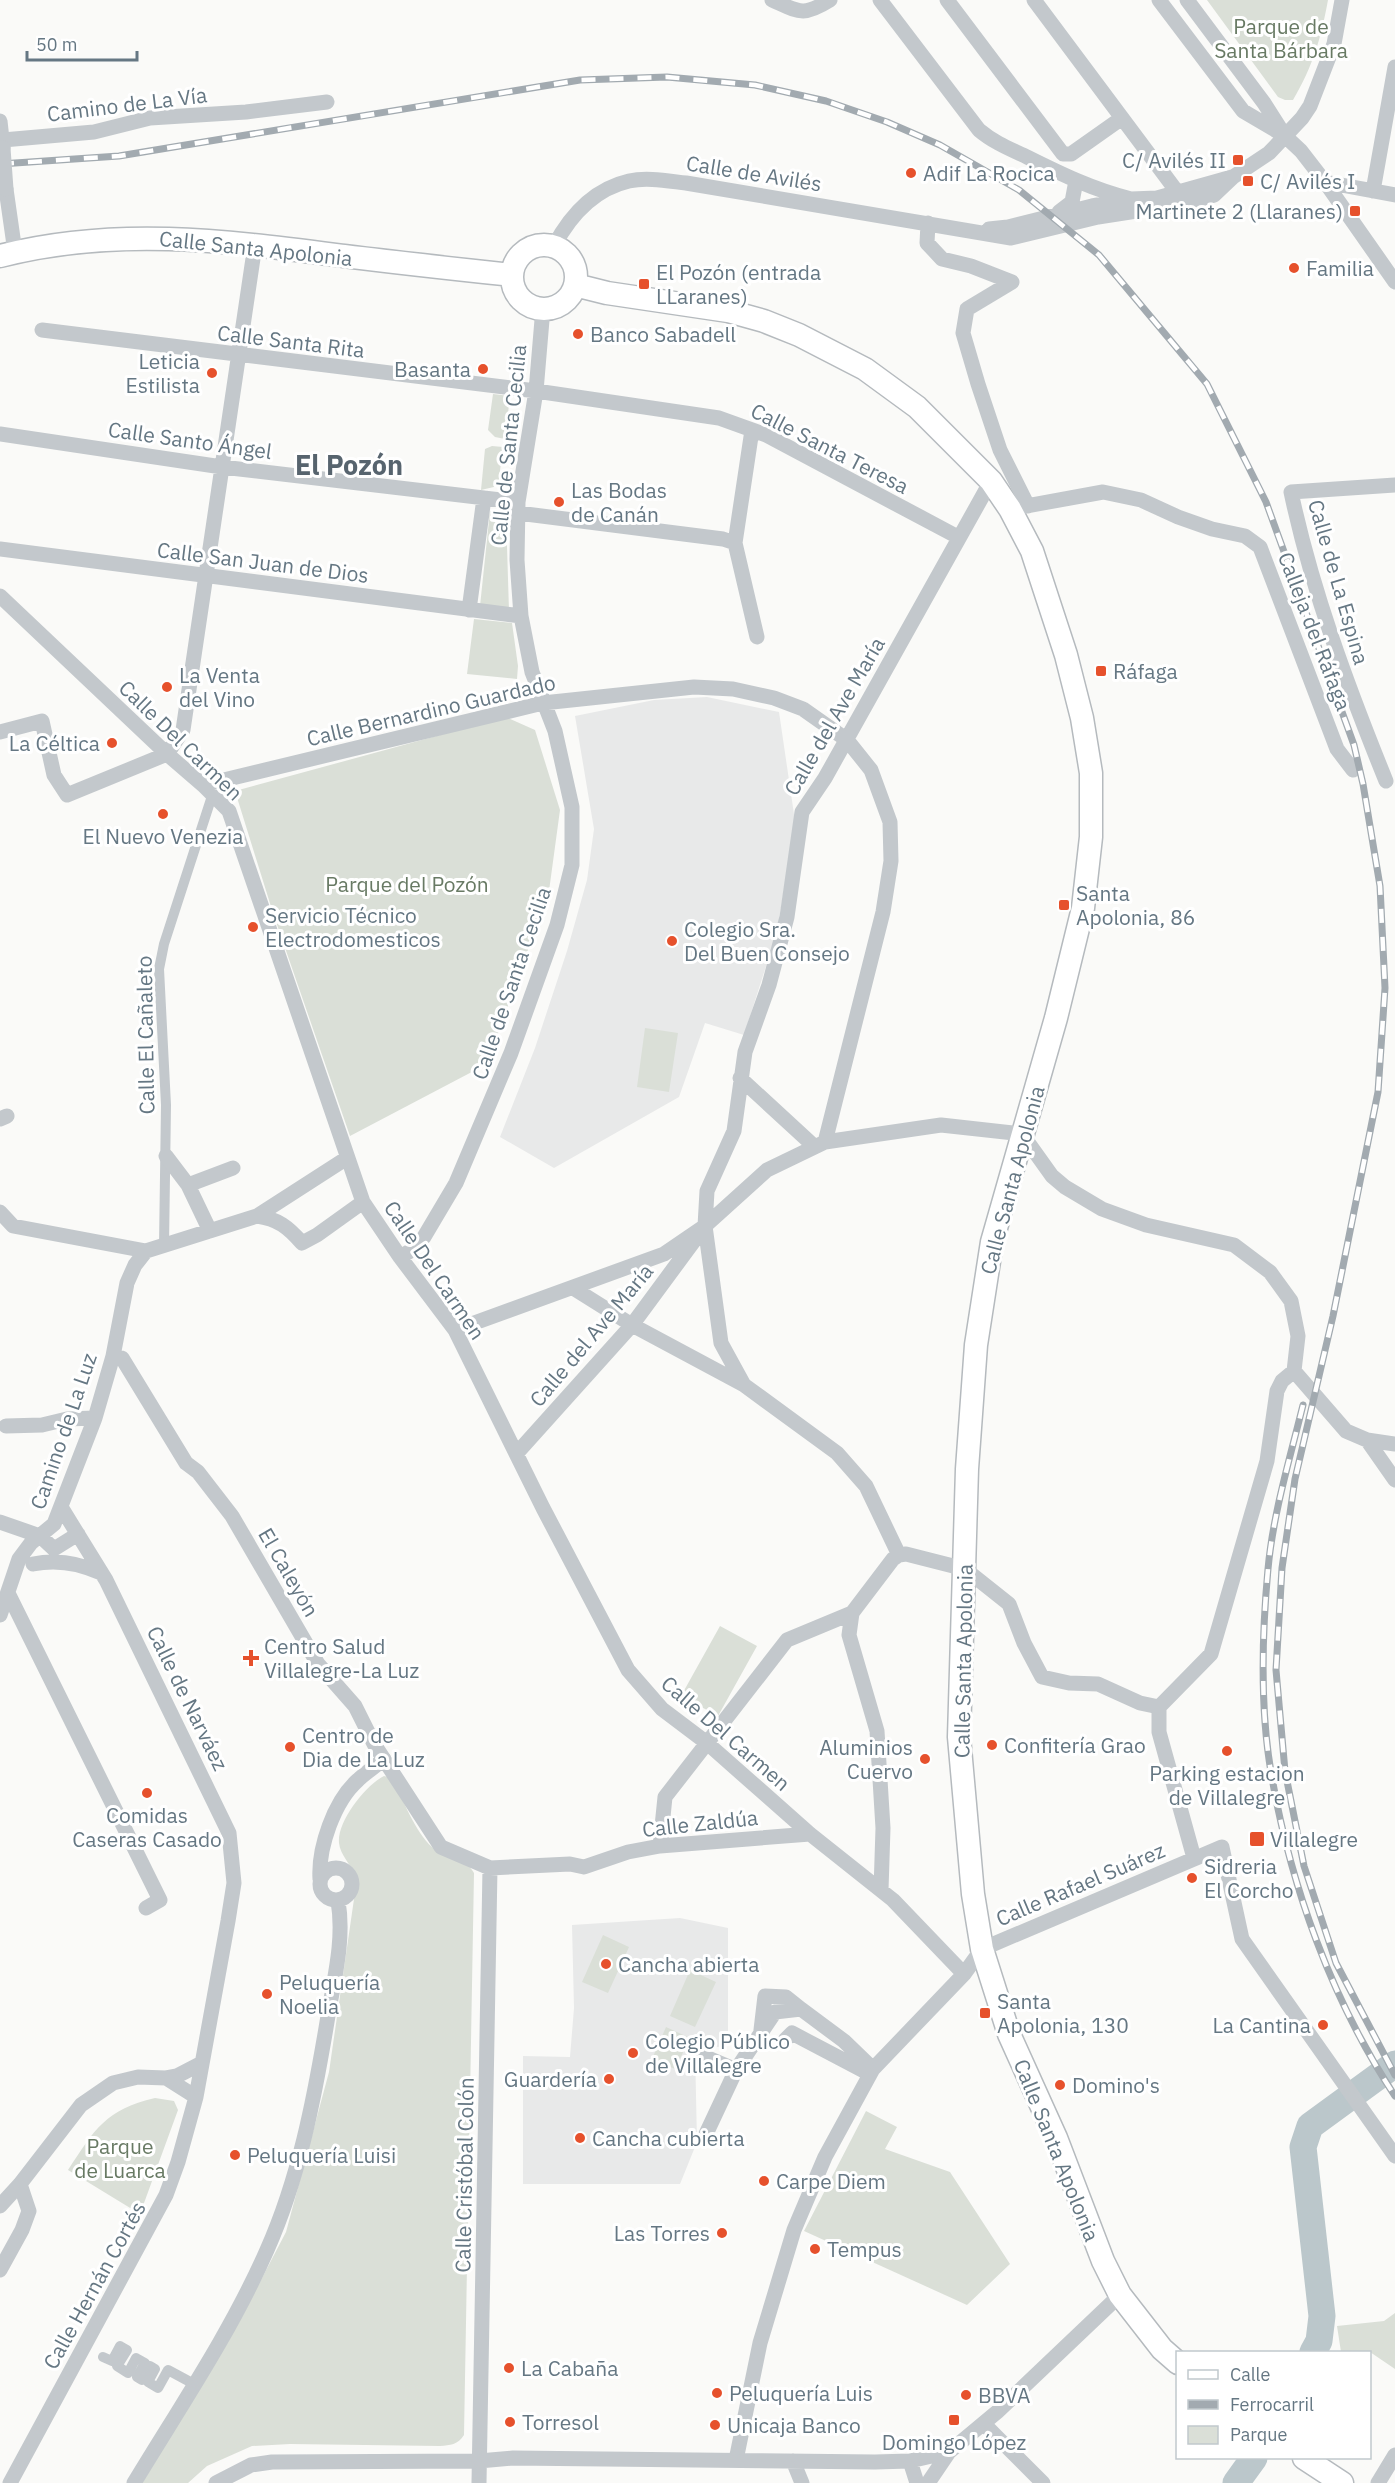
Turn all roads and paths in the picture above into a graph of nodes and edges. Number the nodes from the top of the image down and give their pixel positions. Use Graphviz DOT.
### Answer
graph roads {
  1 [pos="772,0"];
  2 [pos="830,0"];
  3 [pos="880,0"];
  4 [pos="946,0"];
  5 [pos="1034,0"];
  6 [pos="1159,0"];
  7 [pos="1187,0"];
  8 [pos="1342,0"];
  9 [pos="1395,67"];
  10 [pos="327,102"];
  11 [pos="1122,118"];
  12 [pos="0,121"];
  13 [pos="1285,136"];
  14 [pos="3,144"];
  15 [pos="1233,177"];
  16 [pos="1077,182"];
  17 [pos="1325,182"];
  18 [pos="1373,191"];
  19 [pos="1178,193"];
  20 [pos="1395,195"];
  21 [pos="1131,205"];
  22 [pos="1092,206"];
  23 [pos="1062,219"];
  24 [pos="928,223"];
  25 [pos="255,245"];
  26 [pos="554,246"];
  27 [pos="8,254"];
  28 [pos="512,275"];
  29 [pos="1395,282"];
  30 [pos="574,285"];
  31 [pos="543,308"];
  32 [pos="42,330"];
  33 [pos="238,356"];
  34 [pos="536,391"];
  35 [pos="752,430"];
  36 [pos="0,434"];
  37 [pos="222,467"];
  38 [pos="991,481"];
  39 [pos="1395,484"];
  40 [pos="484,498"];
  41 [pos="518,507"];
  42 [pos="1019,508"];
  43 [pos="958,537"];
  44 [pos="735,543"];
  45 [pos="0,549"];
  46 [pos="205,577"];
  47 [pos="0,596"];
  48 [pos="469,610"];
  49 [pos="521,616"];
  50 [pos="757,638"];
  51 [pos="543,703"];
  52 [pos="0,732"];
  53 [pos="847,740"];
  54 [pos="167,754"];
  55 [pos="1353,770"];
  56 [pos="1370,770"];
  57 [pos="1391,784"];
  58 [pos="208,790"];
  59 [pos="740,1078"];
  60 [pos="1022,1134"];
  61 [pos="820,1145"];
  62 [pos="166,1156"];
  63 [pos="347,1158"];
  64 [pos="233,1168"];
  65 [pos="188,1185"];
  66 [pos="363,1202"];
  67 [pos="0,1212"];
  68 [pos="257,1216"];
  69 [pos="705,1226"];
  70 [pos="210,1231"];
  71 [pos="164,1246"];
  72 [pos="146,1251"];
  73 [pos="400,1257"];
  74 [pos="573,1288"];
  75 [pos="632,1325"];
  76 [pos="455,1330"];
  77 [pos="112,1356"];
  78 [pos="1294,1371"];
  79 [pos="744,1385"];
  80 [pos="95,1418"];
  81 [pos="6,1426"];
  82 [pos="1367,1440"];
  83 [pos="1395,1444"];
  84 [pos="518,1454"];
  85 [pos="1395,1480"];
  86 [pos="61,1507"];
  87 [pos="0,1522"];
  88 [pos="0,1532"];
  89 [pos="78,1534"];
  90 [pos="35,1539"];
  91 [pos="54,1550"];
  92 [pos="899,1555"];
  93 [pos="33,1564"];
  94 [pos="964,1569"];
  95 [pos="101,1573"];
  96 [pos="10,1587"];
  97 [pos="852,1613"];
  98 [pos="0,1615"];
  99 [pos="1159,1707"];
  100 [pos="707,1743"];
  101 [pos="384,1759"];
  102 [pos="810,1834"];
  103 [pos="325,1842"];
  104 [pos="660,1845"];
  105 [pos="1194,1858"];
  106 [pos="333,1867"];
  107 [pos="490,1868"];
  108 [pos="320,1879"];
  109 [pos="881,1890"];
  110 [pos="338,1901"];
  111 [pos="153,1904"];
  112 [pos="228,1922"];
  113 [pos="982,1949"];
  114 [pos="964,1974"];
  115 [pos="785,2040"];
  116 [pos="703,2056"];
  117 [pos="202,2063"];
  118 [pos="736,2070"];
  119 [pos="872,2072"];
  120 [pos="166,2078"];
  121 [pos="196,2097"];
  122 [pos="706,2134"];
  123 [pos="1395,2156"];
  124 [pos="20,2184"];
  125 [pos="0,2206"];
  126 [pos="0,2270"];
  127 [pos="1120,2295"];
  128 [pos="103,2357"];
  129 [pos="1176,2361"];
  130 [pos="194,2384"];
  131 [pos="984,2424"];
  132 [pos="950,2452"];
  133 [pos="1395,2455"];
  134 [pos="1307,2459"];
  135 [pos="736,2460"];
  136 [pos="479,2461"];
  137 [pos="793,2461"];
  138 [pos="910,2461"];
  139 [pos="10,2483"];
  140 [pos="134,2483"];
  141 [pos="216,2483"];
  142 [pos="479,2483"];
  143 [pos="802,2483"];
  144 [pos="917,2483"];
  145 [pos="928,2483"];
  146 [pos="1043,2483"];
  147 [pos="1342,2483"];
  148 [pos="1378,2483"];
  1 -- 2 [label="street"];
  3 -- 16 [label="street"];
  4 -- 11 [label="street"];
  5 -- 11 [label="street"];
  6 -- 13 [label="street"];
  7 -- 13 [label="street"];
  8 -- 13 [label="street, Calle de Avilés"];
  9 -- 18 [label="street"];
  10 -- 14 [label="street, Camino de La Vía"];
  11 -- 19 [label="street"];
  12 -- 14 [label="street"];
  13 -- 15 [label="street, Calle de Avilés"];
  13 -- 17 [label="street"];
  14 -- 27 [label="street, bridge"];
  15 -- 19 [label="street, Calle de Avilés"];
  15 -- 21 [label="street, Calle de Avilés"];
  16 -- 21 [label="street"];
  16 -- 22 [label="street"];
  16 -- 23 [label="street"];
  17 -- 18 [label="street"];
  17 -- 29 [label="street"];
  18 -- 20 [label="street"];
  19 -- 21 [label="street, Calle de Avilés"];
  21 -- 22 [label="street"];
  21 -- 23 [label="street, Calle de Avilés"];
  22 -- 23 [label="street"];
  23 -- 24 [label="street, Calle de Avilés"];
  24 -- 26 [label="street, Calle de Avilés"];
  24 -- 42 [label="street"];
  25 -- 27 [label="main road, Calle Santa Apolonia"];
  25 -- 28 [label="main road, Calle Santa Apolonia"];
  25 -- 33 [label="street"];
  26 -- 28 [label="main road"];
  26 -- 30 [label="main road"];
  28 -- 31 [label="main road"];
  30 -- 31 [label="main road"];
  30 -- 38 [label="main road, Calle Santa Apolonia"];
  31 -- 34 [label="street, Calle de Santa Cecilia"];
  32 -- 33 [label="street, Calle Santa Rita"];
  33 -- 34 [label="street, Calle Santa Rita"];
  33 -- 37 [label="street"];
  34 -- 35 [label="street, Calle Santa Teresa"];
  34 -- 41 [label="street, Calle de Santa Cecilia"];
  35 -- 43 [label="street, Calle Santa Teresa"];
  35 -- 44 [label="street"];
  36 -- 37 [label="street, Calle Santo Ángel"];
  37 -- 40 [label="street, Calle Santo Ángel"];
  37 -- 46 [label="street"];
  38 -- 42 [label="main road, Calle Santa Apolonia"];
  38 -- 43 [label="street, Calle del Ave María"];
  39 -- 57 [label="street, Calle de La Espina"];
  40 -- 41 [label="street, Calle Santo Ángel"];
  40 -- 48 [label="street"];
  41 -- 44 [label="street, Calle Santo Ángel"];
  41 -- 49 [label="street, Calle de Santa Cecilia"];
  42 -- 55 [label="street, Calleja del Ráfaga"];
  42 -- 60 [label="main road, Calle Santa Apolonia"];
  43 -- 53 [label="street, Calle del Ave María"];
  44 -- 50 [label="street"];
  45 -- 46 [label="street, Calle San Juan de Dios"];
  46 -- 48 [label="street, Calle San Juan de Dios"];
  46 -- 54 [label="street"];
  47 -- 54 [label="street, Calle Del Carmen"];
  48 -- 49 [label="street, Calle San Juan de Dios"];
  49 -- 51 [label="street, Calle de Santa Cecilia"];
  51 -- 53 [label="street, Calle Bernardino Guardado"];
  51 -- 58 [label="street, Calle Bernardino Guardado"];
  51 -- 73 [label="street, Calle de Santa Cecilia"];
  52 -- 54 [label="street"];
  53 -- 59 [label="street, Calle del Ave María"];
  53 -- 61 [label="street, Calle Bernardino Guardado"];
  54 -- 58 [label="street, Calle Del Carmen"];
  56 -- 57 [label="street"];
  58 -- 62 [label="street, Calle El Cañaleto"];
  58 -- 63 [label="street, Calle Del Carmen"];
  59 -- 61 [label="street"];
  59 -- 69 [label="street, Calle del Ave María"];
  60 -- 61 [label="street"];
  60 -- 78 [label="street"];
  60 -- 94 [label="main road, Calle Santa Apolonia"];
  61 -- 69 [label="street"];
  62 -- 65 [label="street"];
  62 -- 71 [label="street, Calle El Cañaleto"];
  63 -- 66 [label="street, Calle Del Carmen"];
  63 -- 68 [label="street"];
  64 -- 65 [label="street"];
  65 -- 70 [label="street"];
  66 -- 68 [label="street"];
  66 -- 73 [label="street, Calle Del Carmen"];
  67 -- 72 [label="street"];
  68 -- 70 [label="street"];
  69 -- 74 [label="street"];
  69 -- 75 [label="street, Calle del Ave María"];
  69 -- 79 [label="street"];
  70 -- 71 [label="street"];
  71 -- 72 [label="street"];
  72 -- 77 [label="street, Camino de La Luz"];
  73 -- 76 [label="street, Calle Del Carmen"];
  74 -- 75 [label="street"];
  74 -- 76 [label="street"];
  75 -- 79 [label="street"];
  75 -- 84 [label="street, Calle del Ave María"];
  76 -- 84 [label="street, Calle Del Carmen"];
  77 -- 80 [label="street, Camino de La Luz"];
  77 -- 101 [label="street, El Caleyón"];
  78 -- 82 [label="street"];
  78 -- 99 [label="street"];
  79 -- 92 [label="street"];
  80 -- 81 [label="street"];
  80 -- 86 [label="street, Camino de La Luz"];
  82 -- 83 [label="street"];
  82 -- 85 [label="street"];
  84 -- 100 [label="street, Calle Del Carmen"];
  86 -- 89 [label="street, Calle de Narváez"];
  86 -- 90 [label="street, Camino de La Luz"];
  87 -- 90 [label="street"];
  88 -- 90 [label="street"];
  89 -- 91 [label="street"];
  89 -- 95 [label="street, Calle de Narváez"];
  90 -- 91 [label="street"];
  90 -- 96 [label="street, Camino de La Luz"];
  91 -- 93 [label="street"];
  92 -- 94 [label="street"];
  92 -- 97 [label="street"];
  93 -- 95 [label="street"];
  93 -- 96 [label="street"];
  94 -- 99 [label="street"];
  94 -- 113 [label="main road, Calle Santa Apolonia"];
  95 -- 112 [label="street, Calle de Narváez"];
  96 -- 98 [label="street, Camino de La Luz"];
  96 -- 111 [label="street"];
  97 -- 100 [label="street"];
  97 -- 109 [label="street"];
  99 -- 105 [label="street"];
  100 -- 102 [label="street, Calle Del Carmen"];
  100 -- 104 [label="street"];
  101 -- 103 [label="street"];
  101 -- 107 [label="street, El Caleyón"];
  102 -- 104 [label="street, Calle Zaldúa"];
  102 -- 109 [label="street, Calle Del Carmen"];
  103 -- 106 [label="street"];
  103 -- 108 [label="street"];
  104 -- 107 [label="street, Calle Zaldúa"];
  105 -- 113 [label="street, Calle Rafael Suárez"];
  105 -- 123 [label="street, Calle Rafael Suárez"];
  106 -- 108 [label="street"];
  106 -- 110 [label="street"];
  107 -- 136 [label="street, Calle Cristóbal Colón"];
  108 -- 110 [label="street"];
  109 -- 114 [label="street, Calle Del Carmen"];
  110 -- 130 [label="street"];
  112 -- 117 [label="street, Calle Hernán Cortés"];
  113 -- 114 [label="street"];
  113 -- 127 [label="main road, Calle Santa Apolonia"];
  114 -- 119 [label="street"];
  115 -- 119 [label="street"];
  116 -- 118 [label="street"];
  117 -- 120 [label="street"];
  117 -- 121 [label="street, Calle Hernán Cortés"];
  118 -- 119 [label="street"];
  118 -- 122 [label="street"];
  119 -- 135 [label="street"];
  120 -- 121 [label="street"];
  120 -- 124 [label="street"];
  121 -- 139 [label="street, Calle Hernán Cortés"];
  124 -- 125 [label="street"];
  124 -- 126 [label="street"];
  127 -- 129 [label="main road, Calle Santa Apolonia"];
  127 -- 131 [label="street"];
  128 -- 130 [label="street"];
  130 -- 140 [label="street"];
  131 -- 132 [label="street"];
  131 -- 146 [label="street"];
  132 -- 138 [label="street"];
  132 -- 145 [label="street"];
  133 -- 148 [label="street"];
  134 -- 147 [label="main road"];
  135 -- 136 [label="street"];
  135 -- 137 [label="street"];
  136 -- 141 [label="street"];
  136 -- 142 [label="street, Calle Cristóbal Colón"];
  137 -- 138 [label="street"];
  137 -- 143 [label="street"];
  138 -- 144 [label="street"];
}
